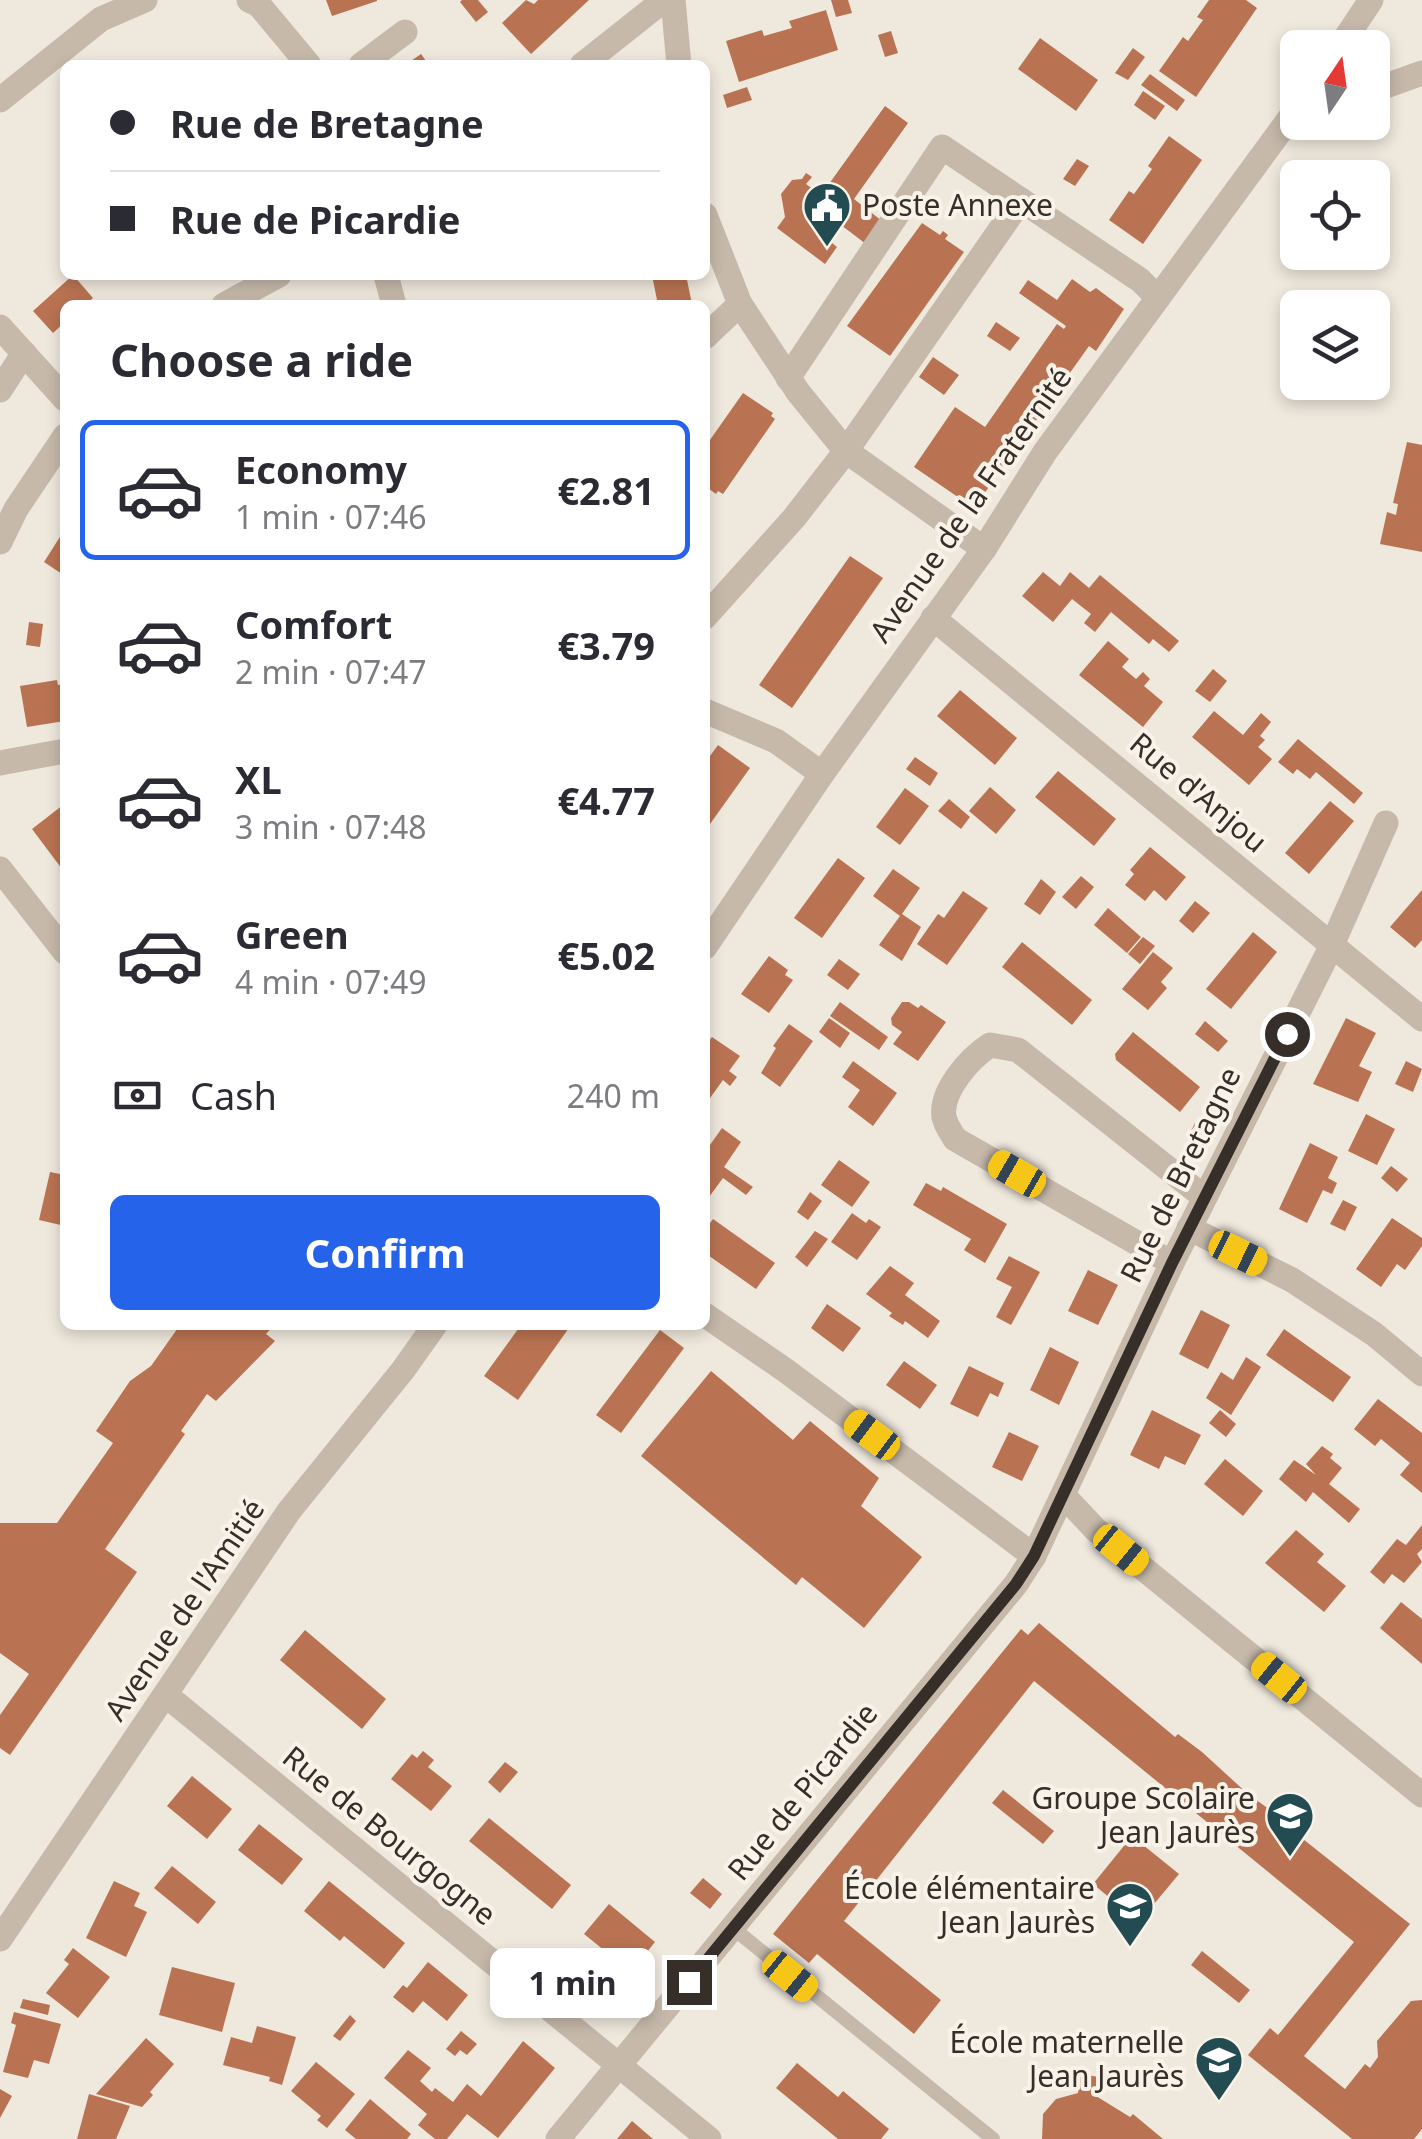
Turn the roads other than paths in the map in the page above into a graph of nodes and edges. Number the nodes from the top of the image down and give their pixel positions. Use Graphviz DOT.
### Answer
graph roads {
  1 [pos="145,0"];
  2 [pos="249,0"];
  3 [pos="664,0"];
  4 [pos="673,0"];
  5 [pos="1371,0"];
  6 [pos="1350,30"];
  7 [pos="405,32"];
  8 [pos="305,60"];
  9 [pos="368,60"];
  10 [pos="588,60"];
  11 [pos="679,60"];
  12 [pos="0,64"];
  13 [pos="1422,73"];
  14 [pos="1390,85"];
  15 [pos="9,93"];
  16 [pos="1280,131"];
  17 [pos="1021,200"];
  18 [pos="710,228"];
  19 [pos="269,280"];
  20 [pos="1158,298"];
  21 [pos="233,300"];
  22 [pos="740,304"];
  23 [pos="0,327"];
  24 [pos="710,332"];
  25 [pos="24,354"];
  26 [pos="788,378"];
  27 [pos="0,390"];
  28 [pos="60,394"];
  29 [pos="60,444"];
  30 [pos="846,451"];
  31 [pos="0,542"];
  32 [pos="984,549"];
  33 [pos="710,611"];
  34 [pos="933,618"];
  35 [pos="710,713"];
  36 [pos="60,752"];
  37 [pos="0,763"];
  38 [pos="822,774"];
  39 [pos="1386,823"];
  40 [pos="0,869"];
  41 [pos="710,940"];
  42 [pos="1332,945"];
  43 [pos="60,946"];
  44 [pos="1422,1019"];
  45 [pos="1204,1197"];
  46 [pos="1190,1228"];
  47 [pos="1172,1263"];
  48 [pos="710,1318"];
  49 [pos="430,1330"];
  50 [pos="1422,1374"];
  51 [pos="1064,1496"];
  52 [pos="1034,1556"];
  53 [pos="167,1696"];
  54 [pos="1422,1794"];
  55 [pos="733,1928"];
  56 [pos="0,1939"];
  57 [pos="620,2066"];
  58 [pos="558,2139"];
  59 [pos="709,2139"];
  60 [pos="993,2139"];
  1 -- 15 [label="street"];
  2 -- 8 [label="street"];
  3 -- 10 [label="street"];
  4 -- 11 [label="street"];
  5 -- 6 [label="street"];
  7 -- 9 [label="street"];
  12 -- 15 [label="street"];
  13 -- 14 [label="street"];
  16 -- 20 [label="street, Avenue de la Fraternité"];
  17 -- 20 [label="street"];
  17 -- 26 [label="street"];
  17 -- 30 [label="street"];
  18 -- 22 [label="street"];
  19 -- 21 [label="street"];
  20 -- 32 [label="street, Avenue de la Fraternité"];
  22 -- 24 [label="street"];
  22 -- 26 [label="street"];
  23 -- 25 [label="street"];
  25 -- 27 [label="street"];
  25 -- 28 [label="street"];
  26 -- 30 [label="street"];
  29 -- 31 [label="street"];
  30 -- 32 [label="street"];
  30 -- 33 [label="street"];
  32 -- 34 [label="street, Avenue de la Fraternité"];
  34 -- 38 [label="street, Avenue de la Fraternité"];
  34 -- 42 [label="street, Rue d'Anjou"];
  35 -- 38 [label="street"];
  36 -- 37 [label="street"];
  38 -- 41 [label="street, Avenue de la Fraternité"];
  39 -- 42 [label="street, Rue de Bretagne"];
  40 -- 43 [label="street"];
  42 -- 44 [label="street, Rue d'Anjou"];
  42 -- 45 [label="street, Rue de Bretagne"];
  45 -- 46 [label="street, Rue de Bretagne"];
  45 -- 47 [label="street"];
  46 -- 47 [label="street, Rue de Bretagne"];
  46 -- 50 [label="street"];
  47 -- 51 [label="street, Rue de Bretagne"];
  48 -- 52 [label="street"];
  49 -- 53 [label="street, Avenue de l'Amitié"];
  51 -- 52 [label="street, Rue de Bretagne"];
  51 -- 54 [label="street"];
  52 -- 55 [label="street, Rue de Picardie"];
  53 -- 56 [label="street, Avenue de l'Amitié"];
  53 -- 57 [label="street, Rue de Bourgogne"];
  55 -- 57 [label="street, Rue de Picardie"];
  55 -- 60 [label="lane"];
  57 -- 58 [label="street, Rue de Picardie"];
  57 -- 59 [label="street, Rue de Bourgogne"];
}
